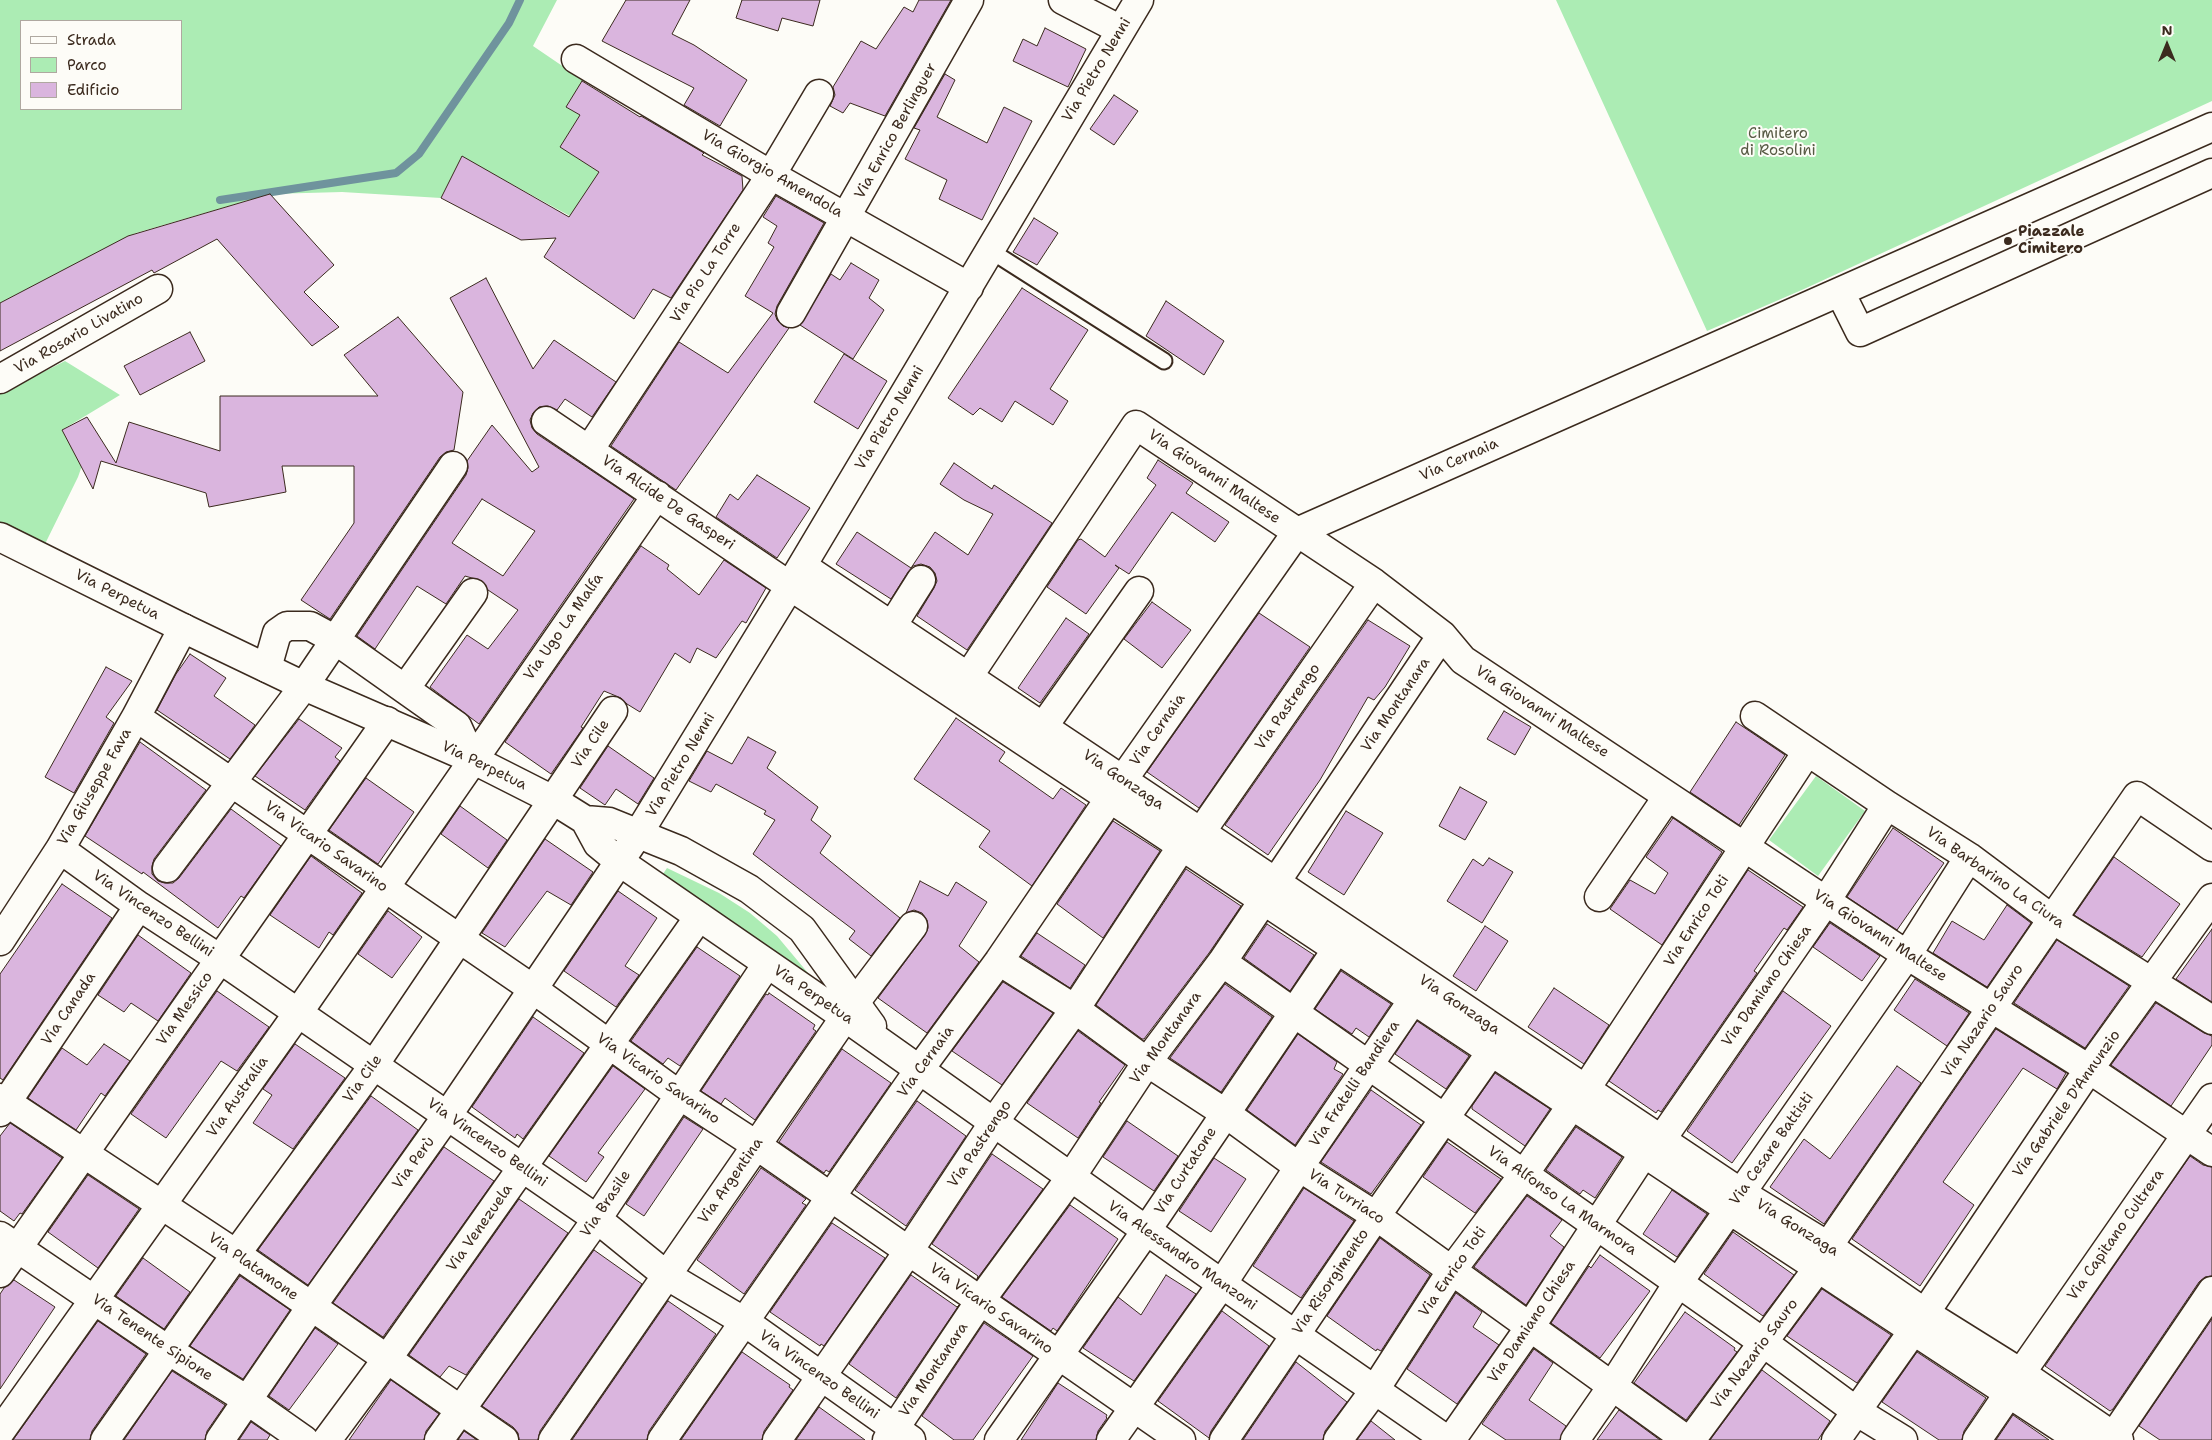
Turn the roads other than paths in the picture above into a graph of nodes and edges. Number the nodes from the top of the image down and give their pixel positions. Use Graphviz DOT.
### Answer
graph roads {
  1 [pos="969,0"];
  2 [pos="1063,0"];
  3 [pos="1139,0"];
  4 [pos="1121,30"];
  5 [pos="576,59"];
  6 [pos="819,94"];
  7 [pos="2212,126"];
  8 [pos="2212,173"];
  9 [pos="771,175"];
  10 [pos="847,218"];
  11 [pos="990,251"];
  12 [pos="969,287"];
  13 [pos="158,288"];
  14 [pos="1840,292"];
  15 [pos="791,313"];
  16 [pos="1164,361"];
  17 [pos="0,378"];
  18 [pos="546,421"];
  19 [pos="589,450"];
  20 [pos="453,466"];
  21 [pos="657,495"];
  22 [pos="1296,532"];
  23 [pos="0,536"];
  24 [pos="796,576"];
  25 [pos="922,580"];
  26 [pos="1374,582"];
  27 [pos="1139,591"];
  28 [pos="473,593"];
  29 [pos="892,626"];
  30 [pos="183,628"];
  31 [pos="1442,634"];
  32 [pos="334,639"];
  33 [pos="267,668"];
  34 [pos="968,677"];
  35 [pos="304,686"];
  36 [pos="405,689"];
  37 [pos="613,711"];
  38 [pos="1755,716"];
  39 [pos="136,717"];
  40 [pos="387,721"];
  41 [pos="1043,727"];
  42 [pos="1807,752"];
  43 [pos="472,759"];
  44 [pos="231,782"];
  45 [pos="1117,789"];
  46 [pos="1668,796"];
  47 [pos="553,800"];
  48 [pos="1886,805"];
  49 [pos="585,820"];
  50 [pos="307,834"];
  51 [pos="638,834"];
  52 [pos="1192,839"];
  53 [pos="2212,846"];
  54 [pos="1746,847"];
  55 [pos="60,849"];
  56 [pos="1969,857"];
  57 [pos="620,862"];
  58 [pos="167,868"];
  59 [pos="385,888"];
  60 [pos="1270,892"];
  61 [pos="1599,897"];
  62 [pos="2212,898"];
  63 [pos="1826,900"];
  64 [pos="139,906"];
  65 [pos="699,916"];
  66 [pos="2052,919"];
  67 [pos="913,926"];
  68 [pos="0,940"];
  69 [pos="460,940"];
  70 [pos="1337,949"];
  71 [pos="1907,955"];
  72 [pos="220,959"];
  73 [pos="999,961"];
  74 [pos="1222,962"];
  75 [pos="767,964"];
  76 [pos="2153,982"];
  77 [pos="533,990"];
  78 [pos="1413,1000"];
  79 [pos="1992,1009"];
  80 [pos="850,1010"];
  81 [pos="1075,1010"];
  82 [pos="298,1013"];
  83 [pos="1294,1013"];
  84 [pos="2212,1020"];
  85 [pos="1498,1043"];
  86 [pos="609,1045"];
  87 [pos="1148,1062"];
  88 [pos="1369,1064"];
  89 [pos="374,1065"];
  90 [pos="2089,1069"];
  91 [pos="919,1070"];
  92 [pos="678,1094"];
  93 [pos="1579,1097"];
  94 [pos="2212,1098"];
  95 [pos="2,1104"];
  96 [pos="1225,1113"];
  97 [pos="447,1116"];
  98 [pos="1445,1118"];
  99 [pos="994,1122"];
  100 [pos="2186,1134"];
  101 [pos="756,1145"];
  102 [pos="1653,1146"];
  103 [pos="2212,1152"];
  104 [pos="82,1153"];
  105 [pos="1299,1167"];
  106 [pos="522,1168"];
  107 [pos="1524,1174"];
  108 [pos="1071,1177"];
  109 [pos="831,1198"];
  110 [pos="1736,1202"];
  111 [pos="161,1205"];
  112 [pos="1376,1216"];
  113 [pos="597,1219"];
  114 [pos="1597,1226"];
  115 [pos="1146,1231"];
  116 [pos="9,1242"];
  117 [pos="908,1252"];
  118 [pos="236,1254"];
  119 [pos="1823,1257"];
  120 [pos="1452,1270"];
  121 [pos="0,1272"];
  122 [pos="666,1274"];
  123 [pos="1222,1284"];
  124 [pos="1678,1284"];
  125 [pos="2212,1291"];
  126 [pos="96,1300"];
  127 [pos="980,1301"];
  128 [pos="311,1307"];
  129 [pos="744,1322"];
  130 [pos="1919,1322"];
  131 [pos="1530,1327"];
  132 [pos="1295,1335"];
  133 [pos="1764,1343"];
  134 [pos="168,1350"];
  135 [pos="1058,1355"];
  136 [pos="387,1359"];
  137 [pos="821,1376"];
  138 [pos="2015,1383"];
  139 [pos="1613,1385"];
  140 [pos="1374,1391"];
  141 [pos="247,1400"];
  142 [pos="1134,1408"];
  143 [pos="460,1410"];
  144 [pos="1856,1411"];
  145 [pos="0,1432"];
  146 [pos="898,1436"];
  147 [pos="2115,1439"];
  148 [pos="105,1440"];
  149 [pos="220,1440"];
  150 [pos="304,1440"];
  151 [pos="327,1440"];
  152 [pos="439,1440"];
  153 [pos="504,1440"];
  154 [pos="553,1440"];
  155 [pos="662,1440"];
  156 [pos="777,1440"];
  157 [pos="999,1440"];
  158 [pos="1111,1440"];
  159 [pos="1181,1440"];
  160 [pos="1224,1440"];
  161 [pos="1338,1440"];
  162 [pos="1447,1440"];
  163 [pos="1451,1440"];
  164 [pos="1575,1440"];
  165 [pos="1689,1440"];
  166 [pos="1836,1440"];
  167 [pos="1903,1440"];
  168 [pos="1977,1440"];
  169 [pos="2080,1440"];
  1 -- 10 [label="street, Via Enrico Berlinguer"];
  2 -- 4 [label="street"];
  3 -- 4 [label="street, Via Pietro Nenni"];
  4 -- 11 [label="street, Via Pietro Nenni"];
  5 -- 9 [label="street, Via Giorgio Amendola"];
  6 -- 9 [label="street, Via Pio La Torre"];
  7 -- 14 [label="street, Via Cernaia"];
  8 -- 14 [label="street"];
  9 -- 10 [label="street, Via Giorgio Amendola"];
  9 -- 19 [label="street, Via Pio La Torre"];
  10 -- 12 [label="street, Via Giorgio Amendola"];
  10 -- 15 [label="street, Via Enrico Berlinguer"];
  11 -- 12 [label="street, Via Pietro Nenni"];
  11 -- 16 [label="lane"];
  12 -- 24 [label="street, Via Pietro Nenni"];
  13 -- 17 [label="street, Via Rosario Livatino"];
  14 -- 22 [label="street, Via Cernaia"];
  18 -- 19 [label="street, Via Alcide De Gasperi"];
  19 -- 21 [label="street, Via Alcide De Gasperi"];
  20 -- 32 [label="street"];
  21 -- 24 [label="street, Via Alcide De Gasperi"];
  21 -- 43 [label="street, Via Ugo La Malfa"];
  22 -- 26 [label="street, Via Giovanni Maltese"];
  22 -- 34 [label="street, Via Giovanni Maltese"];
  22 -- 45 [label="street, Via Cernaia"];
  23 -- 30 [label="street, Via Perpetua"];
  24 -- 29 [label="street, Via Gonzaga"];
  24 -- 45 [label="street, Via Gonzaga"];
  24 -- 51 [label="street, Via Pietro Nenni"];
  25 -- 29 [label="street"];
  26 -- 31 [label="street, Via Giovanni Maltese"];
  26 -- 52 [label="street, Via Pastrengo"];
  27 -- 41 [label="street"];
  28 -- 36 [label="street"];
  29 -- 34 [label="street, Via Gonzaga"];
  30 -- 33 [label="street, Via Perpetua"];
  30 -- 39 [label="street, Via Giuseppe Fava"];
  31 -- 46 [label="street, Via Giovanni Maltese"];
  31 -- 60 [label="street, Via Montanara"];
  32 -- 33 [label="street"];
  32 -- 35 [label="street"];
  32 -- 36 [label="street"];
  33 -- 35 [label="street, Via Perpetua"];
  34 -- 41 [label="street, Via Gonzaga"];
  35 -- 40 [label="street, Via Perpetua"];
  35 -- 44 [label="street"];
  36 -- 43 [label="street"];
  37 -- 47 [label="street, Via Cile"];
  38 -- 42 [label="street, Via Barbarino La Ciura"];
  39 -- 44 [label="street, Via Vicario Savarino"];
  39 -- 55 [label="street, Via Giuseppe Fava"];
  40 -- 43 [label="street, Via Perpetua"];
  40 -- 50 [label="street, Via Messico"];
  41 -- 45 [label="street, Via Gonzaga"];
  42 -- 48 [label="street, Via Barbarino La Ciura"];
  42 -- 54 [label="street, Via Enrico Toti"];
  43 -- 47 [label="street, Via Perpetua"];
  43 -- 59 [label="street, Via Australia"];
  44 -- 50 [label="street, Via Vicario Savarino"];
  44 -- 58 [label="street"];
  45 -- 52 [label="street, Via Gonzaga"];
  45 -- 73 [label="street, Via Cernaia"];
  46 -- 54 [label="street, Via Giovanni Maltese"];
  46 -- 61 [label="street"];
  47 -- 49 [label="street, Via Perpetua"];
  47 -- 69 [label="street, Via Cile"];
  48 -- 56 [label="street, Via Barbarino La Ciura"];
  48 -- 63 [label="street, Via Damiano Chiesa"];
  49 -- 51 [label="street"];
  49 -- 57 [label="street, Via Perpetua"];
  50 -- 59 [label="street, Via Vicario Savarino"];
  50 -- 72 [label="street, Via Messico"];
  51 -- 57 [label="street, Via Perù"];
  51 -- 80 [label="street"];
  52 -- 60 [label="street, Via Gonzaga"];
  52 -- 81 [label="street, Via Pastrengo"];
  53 -- 66 [label="street, Via Nazario Sauro"];
  54 -- 63 [label="street, Via Giovanni Maltese"];
  54 -- 93 [label="street, Via Enrico Toti"];
  55 -- 64 [label="street, Via Vincenzo Bellini"];
  55 -- 68 [label="street, Via Giuseppe Fava"];
  56 -- 66 [label="street, Via Barbarino La Ciura"];
  56 -- 71 [label="street, Via Cesare Battisti"];
  57 -- 65 [label="street, Via Perpetua"];
  57 -- 77 [label="street, Via Perù"];
  59 -- 69 [label="street, Via Vicario Savarino"];
  59 -- 82 [label="street, Via Australia"];
  60 -- 70 [label="street, Via Gonzaga"];
  60 -- 74 [label="street, Via Montanara"];
  60 -- 85 [label="street, Via Gonzaga"];
  62 -- 76 [label="street, Via Gabriele D'Annunzio"];
  63 -- 71 [label="street, Via Giovanni Maltese"];
  63 -- 102 [label="street, Via Damiano Chiesa"];
  64 -- 72 [label="street, Via Vincenzo Bellini"];
  64 -- 95 [label="street, Via Canada"];
  65 -- 75 [label="street, Via Perpetua"];
  65 -- 86 [label="street, Via Venezuela"];
  66 -- 76 [label="street, Via Barbarino La Ciura"];
  66 -- 79 [label="street, Via Nazario Sauro"];
  67 -- 80 [label="street, Via Argentina"];
  69 -- 77 [label="street, Via Vicario Savarino"];
  69 -- 89 [label="street, Via Cile"];
  70 -- 78 [label="street, Via Gonzaga"];
  70 -- 83 [label="street, Via Curtatone"];
  71 -- 79 [label="street, Via Giovanni Maltese"];
  71 -- 110 [label="street, Via Cesare Battisti"];
  72 -- 82 [label="street, Via Vincenzo Bellini"];
  72 -- 104 [label="street, Via Messico"];
  73 -- 81 [label="street, Via Turriaco"];
  73 -- 91 [label="street, Via Cernaia"];
  74 -- 83 [label="street, Via Alfonso La Marmora"];
  74 -- 87 [label="street, Via Montanara"];
  75 -- 80 [label="street, Via Perpetua"];
  75 -- 92 [label="street, Via Brasile"];
  76 -- 84 [label="street, Via Barbarino La Ciura"];
  76 -- 90 [label="street, Via Gabriele D'Annunzio"];
  77 -- 86 [label="street, Via Vicario Savarino"];
  77 -- 97 [label="street, Via Perù"];
  78 -- 85 [label="street, Via Gonzaga"];
  78 -- 88 [label="street, Via Fratelli Bandiera"];
  79 -- 90 [label="street, Via Giovanni Maltese"];
  79 -- 119 [label="street, Via Nazario Sauro"];
  80 -- 91 [label="street"];
  80 -- 101 [label="street, Via Argentina"];
  81 -- 87 [label="street, Via Turriaco"];
  81 -- 99 [label="street, Via Pastrengo"];
  82 -- 89 [label="street, Via Vincenzo Bellini"];
  82 -- 111 [label="street, Via Australia"];
  83 -- 88 [label="street, Via Alfonso La Marmora"];
  83 -- 96 [label="street, Via Curtatone"];
  85 -- 93 [label="street, Via Gonzaga"];
  85 -- 98 [label="street, Via Risorgimento"];
  86 -- 92 [label="street, Via Vicario Savarino"];
  86 -- 106 [label="street, Via Venezuela"];
  87 -- 96 [label="street, Via Turriaco"];
  87 -- 108 [label="street, Via Montanara"];
  88 -- 98 [label="street, Via Alfonso La Marmora"];
  88 -- 105 [label="street, Via Fratelli Bandiera"];
  89 -- 97 [label="street, Via Vincenzo Bellini"];
  89 -- 118 [label="street, Via Cile"];
  90 -- 100 [label="street, Via Giovanni Maltese"];
  90 -- 130 [label="street, Via Gabriele D'Annunzio"];
  91 -- 99 [label="street, Via Alessandro Manzoni"];
  91 -- 109 [label="street, Via Cernaia"];
  92 -- 101 [label="street, Via Vicario Savarino"];
  92 -- 113 [label="street, Via Brasile"];
  93 -- 102 [label="street, Via Gonzaga"];
  93 -- 107 [label="street, Via Enrico Toti"];
  94 -- 100 [label="street, Via Capitano Cultrera"];
  95 -- 104 [label="street, Via Platamone"];
  96 -- 105 [label="street, Via Turriaco"];
  96 -- 115 [label="street, Via Curtatone"];
  97 -- 106 [label="street, Via Vincenzo Bellini"];
  97 -- 128 [label="street, Via Perù"];
  98 -- 107 [label="street, Via Alfonso La Marmora"];
  98 -- 112 [label="street, Via Risorgimento"];
  99 -- 108 [label="street, Via Alessandro Manzoni"];
  99 -- 117 [label="street, Via Pastrengo"];
  100 -- 103 [label="street, Via Giovanni Maltese"];
  100 -- 138 [label="street, Via Capitano Cultrera"];
  101 -- 109 [label="street, Via Vicario Savarino"];
  101 -- 122 [label="street, Via Argentina"];
  102 -- 110 [label="street, Via Gonzaga"];
  102 -- 114 [label="street, Via Damiano Chiesa"];
  104 -- 111 [label="street, Via Platamone"];
  104 -- 116 [label="street, Via Messico"];
  105 -- 112 [label="street, Via Turriaco"];
  105 -- 123 [label="street, Via Fratelli Bandiera"];
  106 -- 113 [label="street, Via Vincenzo Bellini"];
  106 -- 136 [label="street, Via Venezuela"];
  107 -- 114 [label="street, Via Alfonso La Marmora"];
  107 -- 120 [label="street, Via Enrico Toti"];
  108 -- 115 [label="street, Via Alessandro Manzoni"];
  108 -- 127 [label="street, Via Montanara"];
  109 -- 117 [label="street, Via Vicario Savarino"];
  109 -- 129 [label="street, Via Cernaia"];
  110 -- 119 [label="street, Via Gonzaga"];
  110 -- 124 [label="street, Via Cesare Battisti"];
  111 -- 118 [label="street, Via Platamone"];
  111 -- 126 [label="street, Via Australia"];
  112 -- 120 [label="street, Via Turriaco"];
  112 -- 132 [label="street, Via Risorgimento"];
  113 -- 122 [label="street, Via Vincenzo Bellini"];
  113 -- 143 [label="street, Via Brasile"];
  114 -- 124 [label="street, Via Alfonso La Marmora"];
  114 -- 131 [label="street, Via Damiano Chiesa"];
  115 -- 123 [label="street, Via Alessandro Manzoni"];
  115 -- 135 [label="street, Via Curtatone"];
  116 -- 121 [label="street, Via Messico"];
  116 -- 126 [label="street, Via Tenente Sipione"];
  117 -- 127 [label="street, Via Vicario Savarino"];
  117 -- 137 [label="street, Via Pastrengo"];
  118 -- 128 [label="street, Via Platamone"];
  118 -- 134 [label="street, Via Cile"];
  119 -- 130 [label="street, Via Gonzaga"];
  119 -- 133 [label="street, Via Nazario Sauro"];
  120 -- 131 [label="street, Via Turriaco"];
  120 -- 140 [label="street, Via Enrico Toti"];
  122 -- 129 [label="street, Via Vincenzo Bellini"];
  122 -- 154 [label="street, Via Argentina"];
  123 -- 132 [label="street, Via Alessandro Manzoni"];
  123 -- 142 [label="street, Via Fratelli Bandiera"];
  124 -- 133 [label="street, Via Alfonso La Marmora"];
  124 -- 139 [label="street, Via Cesare Battisti"];
  125 -- 147 [label="street"];
  126 -- 134 [label="street, Via Tenente Sipione"];
  126 -- 145 [label="street, Via Australia"];
  127 -- 135 [label="street, Via Vicario Savarino"];
  127 -- 146 [label="street, Via Montanara"];
  128 -- 136 [label="street, Via Platamone"];
  128 -- 141 [label="street, Via Perù"];
  129 -- 137 [label="street, Via Vincenzo Bellini"];
  129 -- 155 [label="street, Via Cernaia"];
  130 -- 138 [label="street, Via Gonzaga"];
  130 -- 144 [label="street, Via Gabriele D'Annunzio"];
  131 -- 139 [label="street, Via Turriaco"];
  131 -- 163 [label="street, Via Damiano Chiesa"];
  132 -- 140 [label="street, Via Alessandro Manzoni"];
  132 -- 160 [label="street, Via Risorgimento"];
  133 -- 144 [label="street, Via Alfonso La Marmora"];
  133 -- 165 [label="street, Via Nazario Sauro"];
  134 -- 141 [label="street, Via Tenente Sipione"];
  134 -- 148 [label="street, Via Cile"];
  135 -- 142 [label="street, Via Vicario Savarino"];
  135 -- 157 [label="street, Via Curtatone"];
  136 -- 143 [label="street, Via Platamone"];
  136 -- 151 [label="street, Via Venezuela"];
  137 -- 146 [label="street, Via Vincenzo Bellini"];
  137 -- 156 [label="street, Via Pastrengo"];
  138 -- 147 [label="street, Via Gonzaga"];
  138 -- 168 [label="street, Via Capitano Cultrera"];
  138 -- 169 [label="street, Via Gonzaga"];
  139 -- 164 [label="street, Via Cesare Battisti"];
  139 -- 165 [label="street, Via Turriaco"];
  140 -- 161 [label="street, Via Enrico Toti"];
  140 -- 162 [label="street, Via Alessandro Manzoni"];
  141 -- 149 [label="street, Via Perù"];
  141 -- 150 [label="street, Via Tenente Sipione"];
  142 -- 158 [label="street, Via Fratelli Bandiera"];
  142 -- 159 [label="street, Via Vicario Savarino"];
  143 -- 152 [label="street, Via Brasile"];
  143 -- 153 [label="street, Via Platamone"];
  144 -- 166 [label="street, Via Gabriele D'Annunzio"];
  144 -- 167 [label="street, Via Alfonso La Marmora"];
}
